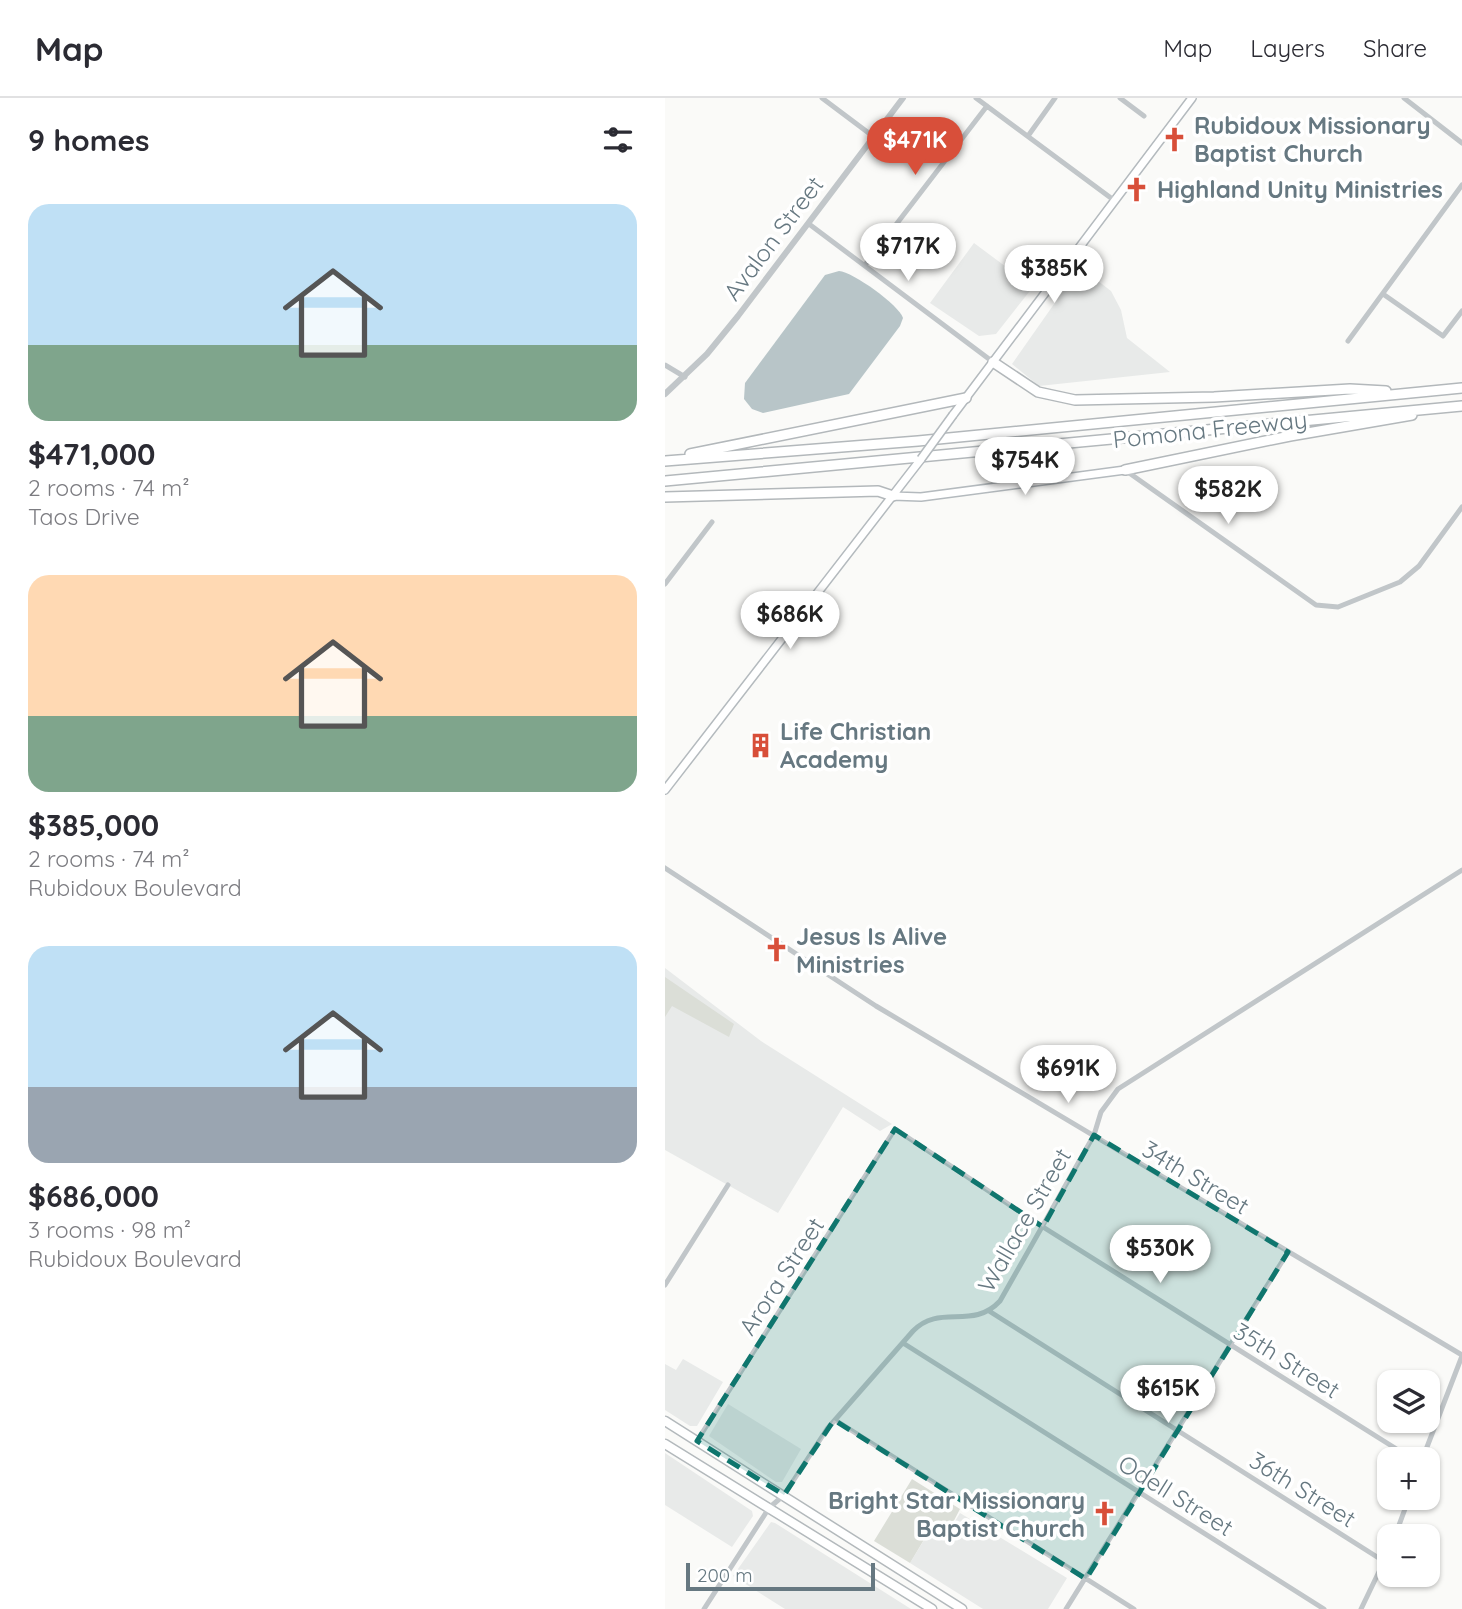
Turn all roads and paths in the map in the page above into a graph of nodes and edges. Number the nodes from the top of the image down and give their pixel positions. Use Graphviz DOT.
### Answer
graph roads {
  1 [pos="822,98"];
  2 [pos="902,98"];
  3 [pos="976,98"];
  4 [pos="1055,98"];
  5 [pos="1120,98"];
  6 [pos="1192,98"];
  7 [pos="1403,98"];
  8 [pos="987,106"];
  9 [pos="1144,116"];
  10 [pos="1028,136"];
  11 [pos="874,137"];
  12 [pos="1462,143"];
  13 [pos="1462,185"];
  14 [pos="1115,201"];
  15 [pos="809,224"];
  16 [pos="865,265"];
  17 [pos="1383,294"];
  18 [pos="1462,311"];
  19 [pos="1348,341"];
  20 [pos="993,362"];
  21 [pos="665,365"];
  22 [pos="685,377"];
  23 [pos="1462,388"];
  24 [pos="1412,392"];
  25 [pos="665,394"];
  26 [pos="966,398"];
  27 [pos="1462,406"];
  28 [pos="665,460"];
  29 [pos="1125,470"];
  30 [pos="665,481"];
  31 [pos="893,496"];
  32 [pos="665,497"];
  33 [pos="1462,507"];
  34 [pos="712,523"];
  35 [pos="665,584"];
  36 [pos="665,789"];
  37 [pos="665,869"];
  38 [pos="1462,870"];
  39 [pos="895,1129"];
  40 [pos="1094,1135"];
  41 [pos="728,1185"];
  42 [pos="1043,1227"];
  43 [pos="1288,1252"];
  44 [pos="665,1285"];
  45 [pos="989,1311"];
  46 [pos="903,1343"];
  47 [pos="1231,1346"];
  48 [pos="1462,1356"];
  49 [pos="835,1420"];
  50 [pos="665,1421"];
  51 [pos="1179,1432"];
  52 [pos="697,1441"];
  53 [pos="665,1444"];
  54 [pos="1393,1447"];
  55 [pos="1427,1447"];
  56 [pos="1139,1492"];
  57 [pos="784,1495"];
  58 [pos="769,1508"];
  59 [pos="1377,1557"];
  60 [pos="1086,1578"];
  61 [pos="1377,1578"];
  62 [pos="704,1609"];
  63 [pos="932,1609"];
  64 [pos="962,1609"];
  65 [pos="1066,1609"];
  66 [pos="1134,1609"];
  67 [pos="1324,1609"];
  68 [pos="1361,1609"];
  1 -- 11 [label="street"];
  2 -- 11 [label="street, Avalon Street"];
  3 -- 8 [label="street"];
  4 -- 10 [label="street"];
  5 -- 9 [label="street"];
  6 -- 14 [label="main road"];
  7 -- 12 [label="street"];
  8 -- 10 [label="street"];
  8 -- 16 [label="street"];
  10 -- 14 [label="street"];
  11 -- 15 [label="street, Avalon Street"];
  13 -- 17 [label="street"];
  14 -- 20 [label="main road"];
  15 -- 16 [label="street"];
  15 -- 22 [label="street, Avalon Street"];
  16 -- 20 [label="street"];
  17 -- 18 [label="street"];
  17 -- 19 [label="street"];
  20 -- 24 [label="highway"];
  20 -- 26 [label="main road"];
  21 -- 22 [label="street"];
  22 -- 25 [label="street, Avalon Street"];
  23 -- 24 [label="highway, Pomona Freeway"];
  24 -- 28 [label="highway, Pomona Freeway"];
  26 -- 28 [label="highway"];
  26 -- 31 [label="main road, bridge"];
  27 -- 29 [label="highway"];
  27 -- 30 [label="highway, Pomona Freeway"];
  29 -- 31 [label="main road"];
  29 -- 33 [label="street"];
  31 -- 32 [label="highway"];
  31 -- 36 [label="main road"];
  34 -- 35 [label="street"];
  37 -- 40 [label="street, 34th Street"];
  38 -- 40 [label="street, Wallace Street"];
  39 -- 42 [label="street, 35th Street"];
  39 -- 52 [label="street, Arora Street"];
  40 -- 42 [label="street, Wallace Street"];
  40 -- 43 [label="street, 34th Street"];
  41 -- 44 [label="street"];
  42 -- 45 [label="street, Wallace Street"];
  42 -- 47 [label="street, 35th Street"];
  43 -- 47 [label="street"];
  43 -- 48 [label="street, 34th Street"];
  45 -- 46 [label="street, Wallace Street"];
  45 -- 51 [label="street, 36th Street"];
  46 -- 49 [label="street, Wallace Street"];
  46 -- 56 [label="street, Odell Street"];
  47 -- 51 [label="street"];
  47 -- 54 [label="street, 35th Street"];
  48 -- 55 [label="street"];
  49 -- 57 [label="street, Wallace Street"];
  49 -- 60 [label="street"];
  50 -- 52 [label="main road"];
  51 -- 56 [label="street"];
  51 -- 59 [label="street, 36th Street"];
  52 -- 57 [label="main road"];
  53 -- 58 [label="main road"];
  56 -- 60 [label="street"];
  56 -- 67 [label="street, Odell Street"];
  57 -- 58 [label="street, Wallace Street"];
  57 -- 64 [label="main road"];
  58 -- 62 [label="street, Wallace Street"];
  58 -- 63 [label="main road"];
  60 -- 65 [label="street"];
  60 -- 66 [label="street"];
  61 -- 68 [label="street"];
}
